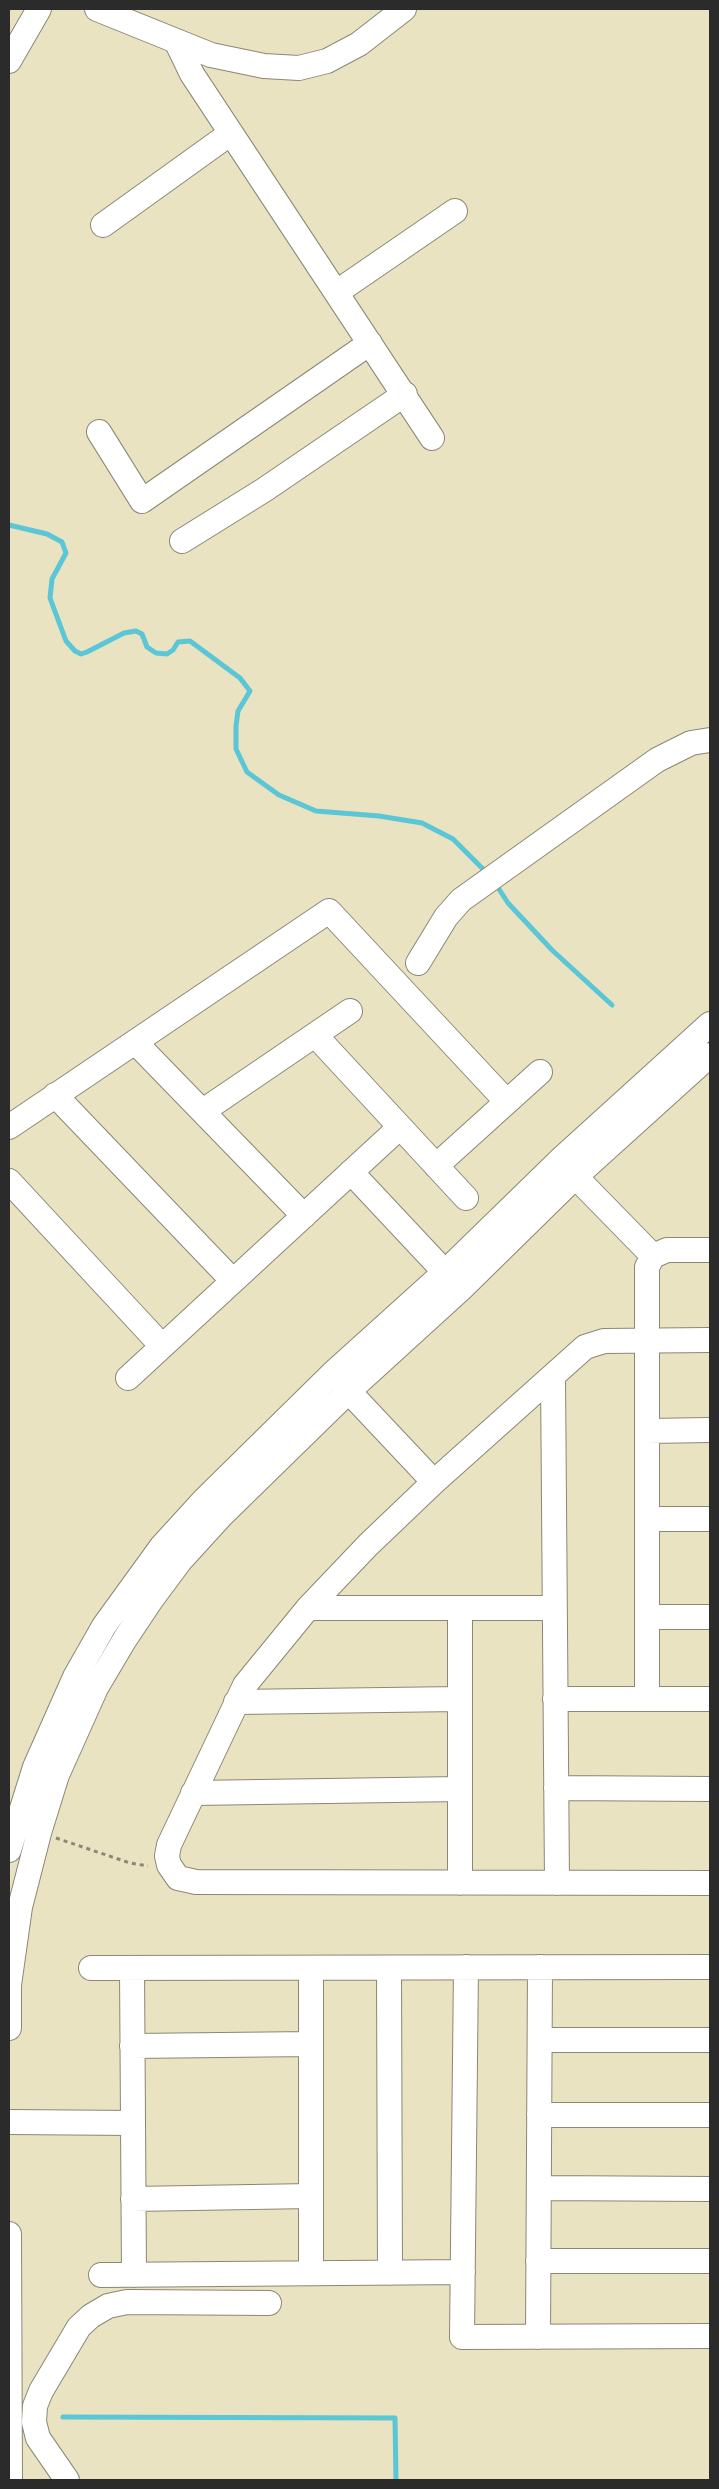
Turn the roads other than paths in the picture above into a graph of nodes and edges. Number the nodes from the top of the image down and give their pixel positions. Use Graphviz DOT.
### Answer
graph roads {
  1 [pos="39,9"];
  2 [pos="97,9"];
  3 [pos="404,9"];
  4 [pos="176,41"];
  5 [pos="9,61"];
  6 [pos="231,133"];
  7 [pos="454,211"];
  8 [pos="104,225"];
  9 [pos="337,292"];
  10 [pos="370,343"];
  11 [pos="405,394"];
  12 [pos="99,432"];
  13 [pos="432,438"];
  14 [pos="182,541"];
  15 [pos="710,740"];
  16 [pos="418,963"];
  17 [pos="350,1011"];
  18 [pos="710,1024"];
  19 [pos="315,1035"];
  20 [pos="135,1042"];
  21 [pos="710,1055"];
  22 [pos="540,1072"];
  23 [pos="55,1096"];
  24 [pos="507,1102"];
  25 [pos="202,1111"];
  26 [pos="9,1127"];
  27 [pos="400,1127"];
  28 [pos="436,1166"];
  29 [pos="567,1169"];
  30 [pos="351,1172"];
  31 [pos="9,1181"];
  32 [pos="466,1198"];
  33 [pos="304,1216"];
  34 [pos="710,1250"];
  35 [pos="653,1256"];
  36 [pos="233,1281"];
  37 [pos="453,1281"];
  38 [pos="647,1340"];
  39 [pos="710,1340"];
  40 [pos="162,1346"];
  41 [pos="332,1374"];
  42 [pos="553,1376"];
  43 [pos="128,1378"];
  44 [pos="349,1391"];
  45 [pos="647,1430"];
  46 [pos="710,1430"];
  47 [pos="434,1482"];
  48 [pos="647,1518"];
  49 [pos="710,1519"];
  50 [pos="308,1608"];
  51 [pos="460,1608"];
  52 [pos="554,1608"];
  53 [pos="647,1617"];
  54 [pos="710,1617"];
  55 [pos="104,1626"];
  56 [pos="124,1639"];
  57 [pos="460,1699"];
  58 [pos="555,1699"];
  59 [pos="647,1699"];
  60 [pos="710,1699"];
  61 [pos="236,1702"];
  62 [pos="556,1788"];
  63 [pos="460,1789"];
  64 [pos="710,1789"];
  65 [pos="194,1793"];
  66 [pos="16,1824"];
  67 [pos="39,1832"];
  68 [pos="9,1850"];
  69 [pos="460,1883"];
  70 [pos="557,1883"];
  71 [pos="710,1883"];
  72 [pos="466,1967"];
  73 [pos="540,1967"];
  74 [pos="710,1967"];
  75 [pos="91,1968"];
  76 [pos="132,1968"];
  77 [pos="311,1968"];
  78 [pos="389,1968"];
  79 [pos="9,2028"];
  80 [pos="540,2040"];
  81 [pos="710,2040"];
  82 [pos="311,2044"];
  83 [pos="132,2046"];
  84 [pos="539,2115"];
  85 [pos="710,2115"];
  86 [pos="9,2122"];
  87 [pos="133,2123"];
  88 [pos="539,2188"];
  89 [pos="710,2189"];
  90 [pos="311,2196"];
  91 [pos="133,2199"];
  92 [pos="9,2234"];
  93 [pos="538,2261"];
  94 [pos="710,2261"];
  95 [pos="463,2272"];
  96 [pos="311,2273"];
  97 [pos="390,2273"];
  98 [pos="102,2275"];
  99 [pos="134,2275"];
  100 [pos="269,2303"];
  101 [pos="710,2336"];
  102 [pos="538,2337"];
  103 [pos="9,2416"];
  104 [pos="10,2480"];
  105 [pos="67,2480"];
  1 -- 5 [label="street"];
  2 -- 4 [label="street"];
  3 -- 4 [label="street"];
  4 -- 6 [label="street"];
  6 -- 8 [label="street"];
  6 -- 9 [label="street"];
  7 -- 9 [label="street"];
  9 -- 10 [label="street"];
  10 -- 11 [label="street"];
  10 -- 12 [label="street"];
  11 -- 13 [label="street"];
  11 -- 14 [label="street"];
  15 -- 16 [label="street"];
  17 -- 19 [label="street"];
  18 -- 29 [label="street"];
  19 -- 25 [label="street"];
  19 -- 27 [label="street"];
  20 -- 23 [label="street"];
  20 -- 24 [label="street"];
  20 -- 25 [label="street"];
  21 -- 29 [label="street"];
  22 -- 24 [label="street"];
  23 -- 26 [label="street"];
  23 -- 36 [label="street"];
  24 -- 28 [label="street"];
  25 -- 33 [label="street"];
  27 -- 28 [label="street"];
  27 -- 30 [label="street"];
  28 -- 32 [label="street"];
  29 -- 35 [label="street"];
  29 -- 37 [label="street"];
  30 -- 33 [label="street"];
  30 -- 37 [label="street"];
  31 -- 40 [label="street"];
  33 -- 36 [label="street"];
  34 -- 35 [label="street"];
  35 -- 38 [label="street"];
  36 -- 40 [label="street"];
  37 -- 41 [label="street"];
  37 -- 44 [label="street"];
  38 -- 39 [label="street"];
  38 -- 42 [label="street"];
  38 -- 45 [label="street"];
  40 -- 43 [label="street"];
  41 -- 44 [label="street"];
  41 -- 55 [label="street"];
  42 -- 47 [label="street"];
  42 -- 52 [label="street"];
  44 -- 47 [label="street"];
  44 -- 56 [label="street"];
  45 -- 46 [label="street"];
  45 -- 48 [label="street"];
  47 -- 50 [label="street"];
  48 -- 49 [label="street"];
  48 -- 53 [label="street"];
  50 -- 51 [label="street"];
  50 -- 61 [label="street"];
  51 -- 52 [label="street"];
  51 -- 57 [label="street"];
  52 -- 58 [label="street"];
  53 -- 54 [label="street"];
  53 -- 59 [label="street"];
  55 -- 56 [label="street"];
  55 -- 66 [label="street"];
  56 -- 67 [label="street"];
  57 -- 61 [label="street"];
  57 -- 63 [label="street"];
  58 -- 59 [label="street"];
  58 -- 62 [label="street"];
  59 -- 60 [label="street"];
  61 -- 65 [label="street"];
  62 -- 64 [label="street"];
  62 -- 70 [label="street"];
  63 -- 65 [label="street"];
  63 -- 69 [label="street"];
  65 -- 69 [label="street"];
  66 -- 67 [label="street"];
  66 -- 68 [label="street"];
  67 -- 79 [label="street"];
  69 -- 70 [label="street"];
  70 -- 71 [label="street"];
  72 -- 73 [label="street"];
  72 -- 78 [label="street"];
  72 -- 95 [label="street"];
  73 -- 74 [label="street"];
  73 -- 80 [label="street"];
  75 -- 76 [label="street"];
  76 -- 77 [label="street"];
  76 -- 83 [label="street"];
  77 -- 78 [label="street"];
  77 -- 82 [label="street"];
  78 -- 97 [label="street"];
  80 -- 81 [label="street"];
  80 -- 84 [label="street"];
  82 -- 83 [label="street"];
  82 -- 90 [label="street"];
  83 -- 87 [label="street"];
  84 -- 85 [label="street"];
  84 -- 88 [label="street"];
  86 -- 87 [label="street"];
  87 -- 91 [label="street"];
  88 -- 89 [label="street"];
  88 -- 93 [label="street"];
  90 -- 91 [label="street"];
  90 -- 96 [label="street"];
  91 -- 99 [label="street"];
  92 -- 103 [label="street"];
  93 -- 94 [label="street"];
  93 -- 102 [label="street"];
  95 -- 97 [label="street"];
  95 -- 102 [label="street"];
  96 -- 97 [label="street"];
  96 -- 99 [label="street"];
  98 -- 99 [label="street"];
  100 -- 105 [label="street"];
  101 -- 102 [label="street"];
  103 -- 104 [label="street"];
}
